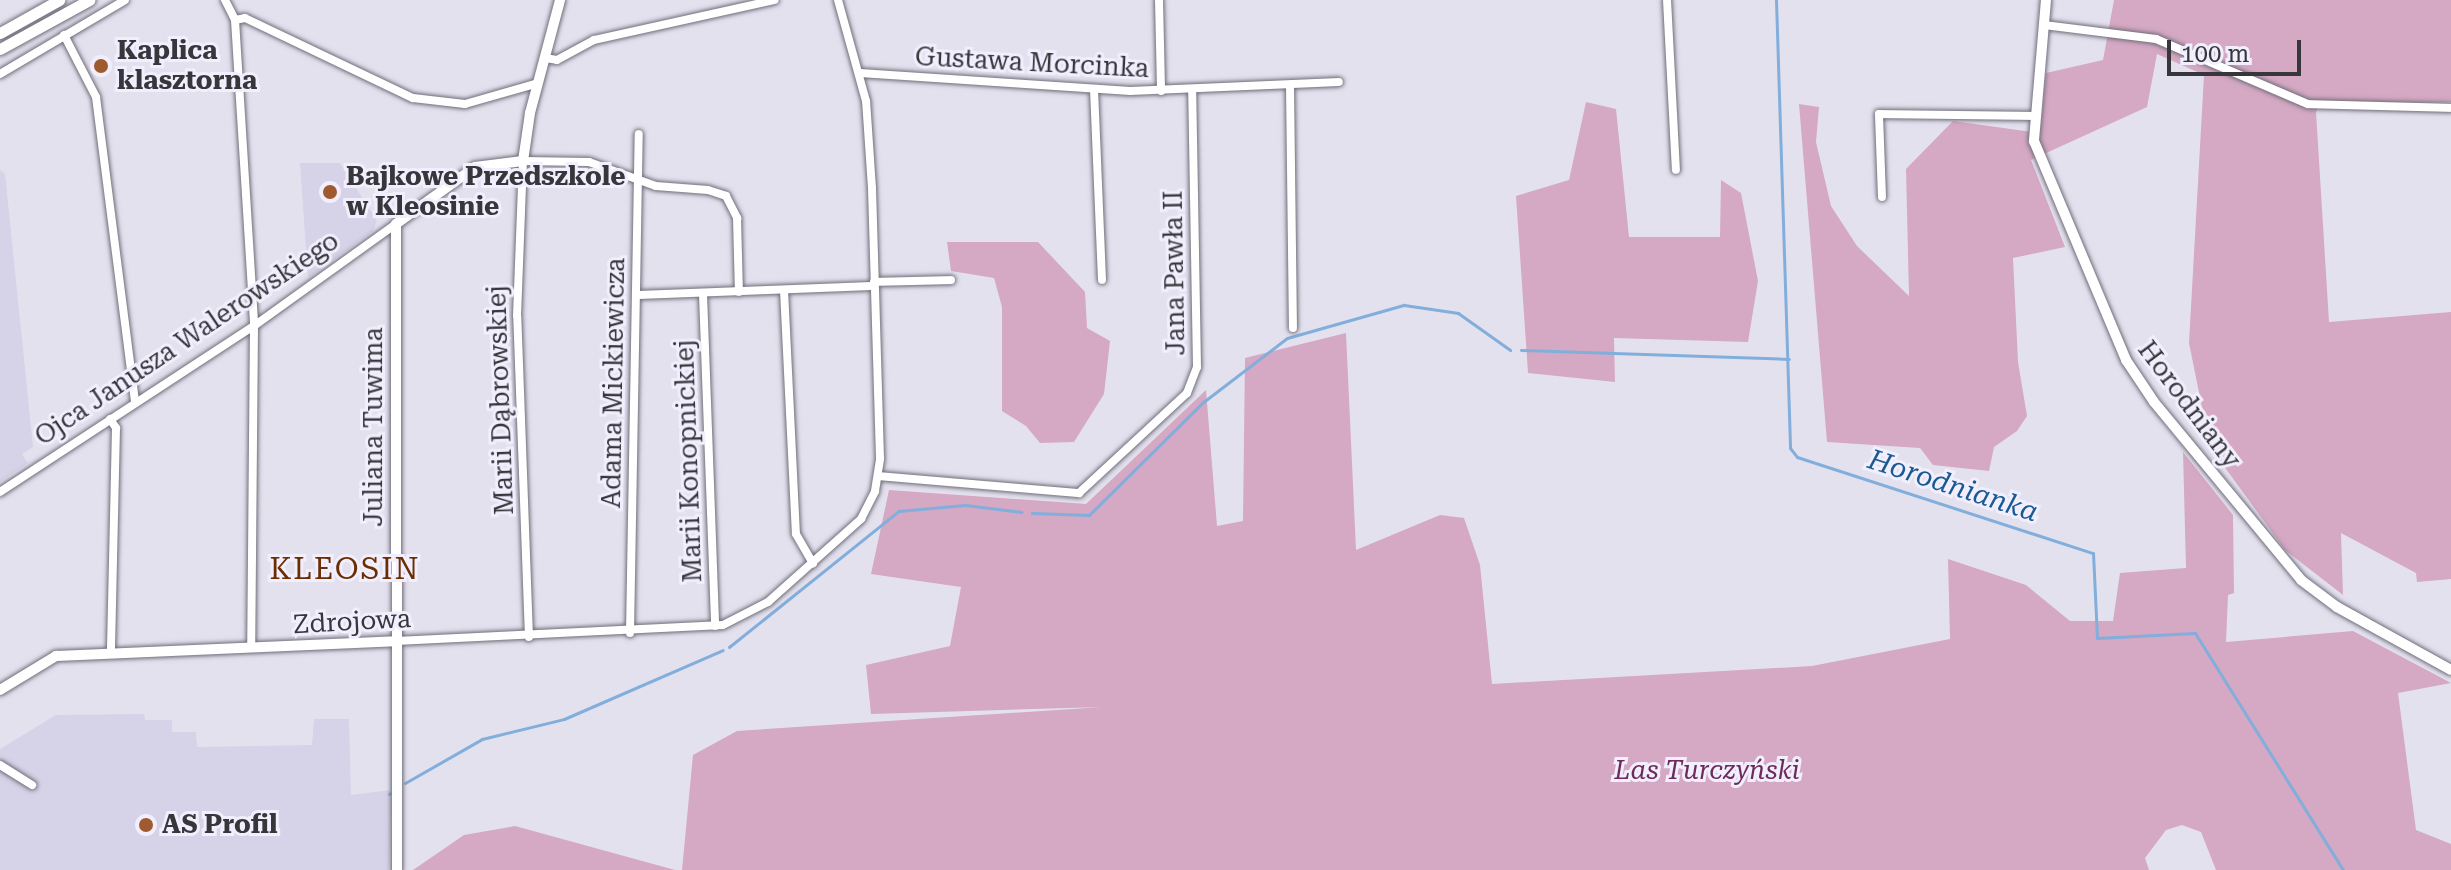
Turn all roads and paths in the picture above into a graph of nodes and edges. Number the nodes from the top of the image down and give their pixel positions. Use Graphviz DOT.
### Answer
graph roads {
  1 [pos="59,0"];
  2 [pos="89,0"];
  3 [pos="125,0"];
  4 [pos="225,0"];
  5 [pos="560,0"];
  6 [pos="775,0"];
  7 [pos="838,0"];
  8 [pos="1159,0"];
  9 [pos="1667,0"];
  10 [pos="2046,0"];
  11 [pos="235,20"];
  12 [pos="2044,25"];
  13 [pos="0,33"];
  14 [pos="64,35"];
  15 [pos="0,49"];
  16 [pos="545,58"];
  17 [pos="860,73"];
  18 [pos="0,74"];
  19 [pos="1339,82"];
  20 [pos="538,83"];
  21 [pos="1290,86"];
  22 [pos="1094,89"];
  23 [pos="1192,90"];
  24 [pos="1161,91"];
  25 [pos="2451,108"];
  26 [pos="2035,116"];
  27 [pos="639,134"];
  28 [pos="523,161"];
  29 [pos="1676,170"];
  30 [pos="637,177"];
  31 [pos="1882,197"];
  32 [pos="396,224"];
  33 [pos="951,280"];
  34 [pos="1102,280"];
  35 [pos="874,284"];
  36 [pos="784,290"];
  37 [pos="739,292"];
  38 [pos="703,294"];
  39 [pos="636,295"];
  40 [pos="254,326"];
  41 [pos="1293,328"];
  42 [pos="135,401"];
  43 [pos="110,419"];
  44 [pos="879,476"];
  45 [pos="0,492"];
  46 [pos="813,563"];
  47 [pos="715,626"];
  48 [pos="630,633"];
  49 [pos="529,637"];
  50 [pos="396,641"];
  51 [pos="251,648"];
  52 [pos="111,653"];
  53 [pos="2451,670"];
  54 [pos="0,690"];
  55 [pos="0,765"];
  56 [pos="32,785"];
  57 [pos="397,870"];
  1 -- 13 [label="main road"];
  2 -- 15 [label="main road"];
  3 -- 14 [label="street"];
  4 -- 11 [label="street"];
  5 -- 16 [label="street"];
  6 -- 16 [label="street"];
  7 -- 17 [label="street"];
  8 -- 24 [label="street"];
  9 -- 29 [label="street"];
  10 -- 12 [label="street, Horodniany"];
  11 -- 20 [label="street"];
  11 -- 40 [label="street"];
  12 -- 25 [label="street"];
  12 -- 26 [label="street, Horodniany"];
  14 -- 18 [label="street"];
  14 -- 42 [label="street"];
  16 -- 20 [label="street"];
  17 -- 22 [label="street, Gustawa Morcinka"];
  17 -- 35 [label="street"];
  19 -- 21 [label="street, Gustawa Morcinka"];
  20 -- 28 [label="street"];
  21 -- 23 [label="street, Gustawa Morcinka"];
  21 -- 41 [label="street"];
  22 -- 24 [label="street, Gustawa Morcinka"];
  22 -- 34 [label="street"];
  23 -- 24 [label="street, Gustawa Morcinka"];
  23 -- 44 [label="street, Jana Pawła II"];
  26 -- 31 [label="street"];
  26 -- 53 [label="street, Horodniany"];
  27 -- 30 [label="street, Adama Mickiewicza"];
  28 -- 30 [label="street"];
  28 -- 32 [label="street, Ojca Janusza Walerowskiego"];
  28 -- 49 [label="street, Marii Dąbrowskiej"];
  30 -- 37 [label="street"];
  30 -- 39 [label="street, Adama Mickiewicza"];
  32 -- 40 [label="street, Ojca Janusza Walerowskiego"];
  32 -- 50 [label="street, Juliana Tuwima"];
  33 -- 35 [label="street"];
  35 -- 36 [label="street"];
  35 -- 44 [label="street"];
  36 -- 37 [label="street"];
  36 -- 46 [label="street"];
  37 -- 38 [label="street"];
  38 -- 39 [label="street"];
  38 -- 47 [label="street, Marii Konopnickiej"];
  39 -- 48 [label="street, Adama Mickiewicza"];
  40 -- 42 [label="street, Ojca Janusza Walerowskiego"];
  40 -- 51 [label="street"];
  42 -- 43 [label="street, Ojca Janusza Walerowskiego"];
  43 -- 45 [label="street, Ojca Janusza Walerowskiego"];
  43 -- 52 [label="street"];
  44 -- 46 [label="street, Zdrojowa"];
  46 -- 47 [label="street, Zdrojowa"];
  47 -- 48 [label="street, Zdrojowa"];
  48 -- 49 [label="street, Zdrojowa"];
  49 -- 50 [label="street, Zdrojowa"];
  50 -- 51 [label="street, Zdrojowa"];
  50 -- 57 [label="street, Juliana Tuwima"];
  51 -- 52 [label="street, Zdrojowa"];
  52 -- 54 [label="street, Zdrojowa"];
  55 -- 56 [label="street"];
}
